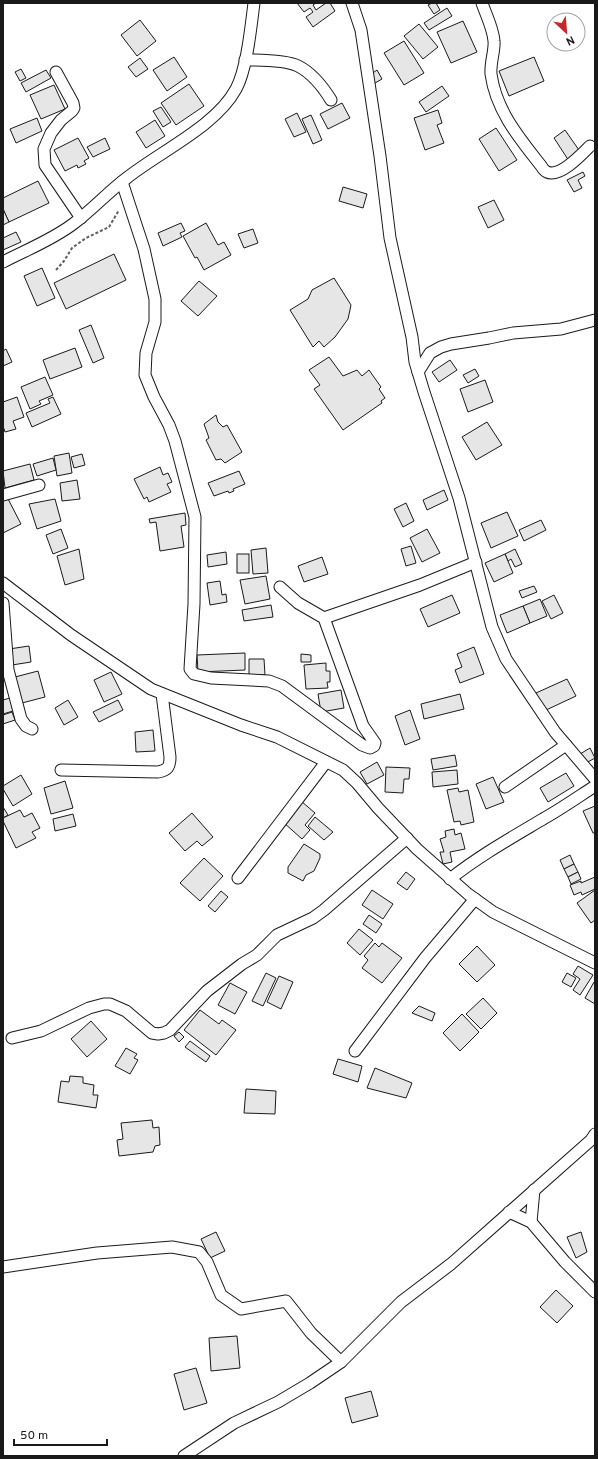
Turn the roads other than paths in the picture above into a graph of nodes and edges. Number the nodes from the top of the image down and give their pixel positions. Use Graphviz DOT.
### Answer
graph roads {
  1 [pos="254,3"];
  2 [pos="352,3"];
  3 [pos="482,3"];
  4 [pos="245,60"];
  5 [pos="56,72"];
  6 [pos="330,100"];
  7 [pos="590,146"];
  8 [pos="122,182"];
  9 [pos="81,218"];
  10 [pos="3,262"];
  11 [pos="595,320"];
  12 [pos="418,372"];
  13 [pos="39,485"];
  14 [pos="3,495"];
  15 [pos="476,562"];
  16 [pos="3,583"];
  17 [pos="280,587"];
  18 [pos="3,603"];
  19 [pos="324,618"];
  20 [pos="4,639"];
  21 [pos="162,694"];
  22 [pos="32,729"];
  23 [pos="566,745"];
  24 [pos="326,762"];
  25 [pos="61,770"];
  26 [pos="595,779"];
  27 [pos="595,786"];
  28 [pos="505,787"];
  29 [pos="407,838"];
  30 [pos="238,878"];
  31 [pos="450,879"];
  32 [pos="475,899"];
  33 [pos="595,963"];
  34 [pos="12,1038"];
  35 [pos="355,1052"];
  36 [pos="595,1134"];
  37 [pos="534,1190"];
  38 [pos="510,1212"];
  39 [pos="531,1222"];
  40 [pos="3,1267"];
  41 [pos="595,1292"];
  42 [pos="341,1362"];
  43 [pos="184,1456"];
  1 -- 4 [label="street"];
  2 -- 12 [label="street"];
  3 -- 7 [label="street"];
  4 -- 6 [label="street"];
  4 -- 8 [label="street"];
  5 -- 9 [label="street"];
  8 -- 9 [label="street"];
  8 -- 19 [label="street"];
  9 -- 10 [label="street"];
  11 -- 12 [label="street"];
  12 -- 15 [label="street"];
  13 -- 14 [label="street"];
  15 -- 19 [label="street"];
  15 -- 23 [label="street"];
  16 -- 21 [label="street"];
  17 -- 19 [label="street"];
  18 -- 20 [label="street"];
  20 -- 22 [label="street"];
  21 -- 24 [label="street"];
  21 -- 25 [label="street"];
  23 -- 26 [label="street"];
  23 -- 28 [label="street"];
  24 -- 29 [label="street"];
  24 -- 30 [label="street"];
  27 -- 31 [label="street"];
  29 -- 31 [label="street"];
  29 -- 34 [label="street"];
  31 -- 32 [label="street"];
  32 -- 33 [label="street"];
  32 -- 35 [label="street"];
  36 -- 37 [label="street"];
  37 -- 38 [label="street"];
  37 -- 39 [label="street"];
  38 -- 39 [label="street"];
  38 -- 42 [label="street"];
  39 -- 41 [label="street"];
  40 -- 42 [label="street"];
  42 -- 43 [label="street"];
}
